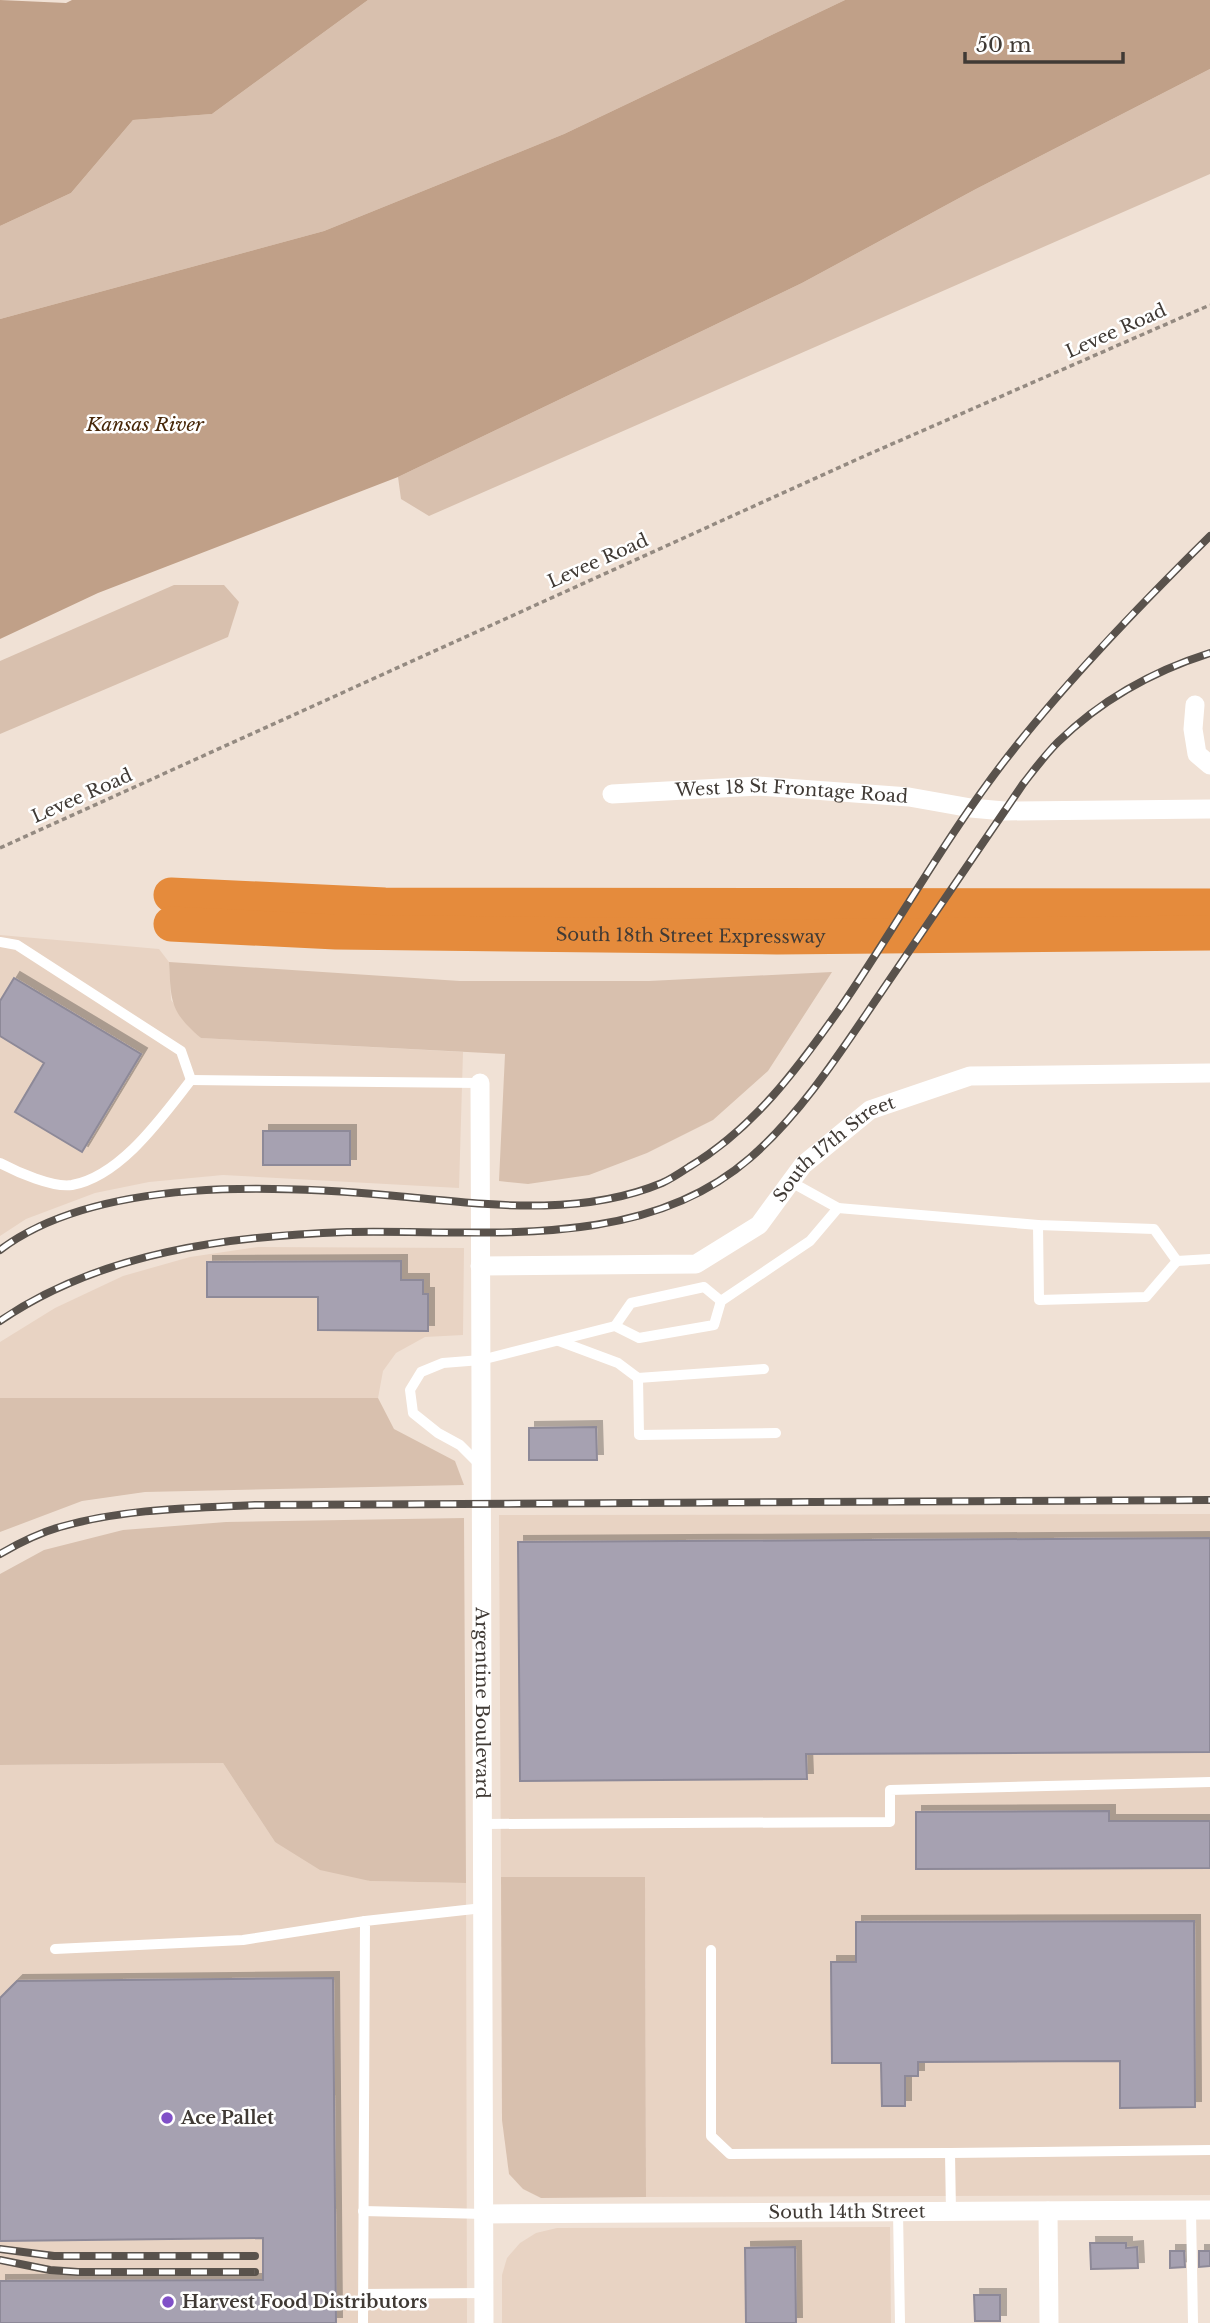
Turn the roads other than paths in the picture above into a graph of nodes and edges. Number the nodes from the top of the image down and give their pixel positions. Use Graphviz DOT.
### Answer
graph roads {
  1 [pos="1195,705"];
  2 [pos="1210,765"];
  3 [pos="612,794"];
  4 [pos="1210,809"];
  5 [pos="1210,906"];
  6 [pos="171,909"];
  7 [pos="1043,920"];
  8 [pos="1210,933"];
  9 [pos="0,942"];
  10 [pos="1210,1073"];
  11 [pos="191,1080"];
  12 [pos="480,1083"];
  13 [pos="0,1163"];
  14 [pos="791,1182"];
  15 [pos="838,1208"];
  16 [pos="1038,1224"];
  17 [pos="1210,1259"];
  18 [pos="1177,1261"];
  19 [pos="480,1266"];
  20 [pos="721,1301"];
  21 [pos="615,1326"];
  22 [pos="558,1340"];
  23 [pos="481,1360"];
  24 [pos="764,1369"];
  25 [pos="638,1378"];
  26 [pos="775,1433"];
  27 [pos="481,1467"];
  28 [pos="1210,1782"];
  29 [pos="483,1824"];
  30 [pos="484,1908"];
  31 [pos="365,1921"];
  32 [pos="54,1949"];
  33 [pos="711,1950"];
  34 [pos="1210,2150"];
  35 [pos="950,2153"];
  36 [pos="1201,2210"];
  37 [pos="363,2211"];
  38 [pos="1048,2211"];
  39 [pos="898,2212"];
  40 [pos="951,2212"];
  41 [pos="485,2214"];
  42 [pos="485,2293"];
  43 [pos="363,2294"];
  44 [pos="363,2323"];
  45 [pos="485,2323"];
  46 [pos="900,2323"];
  47 [pos="1049,2323"];
  48 [pos="1193,2323"];
  1 -- 2 [label="street"];
  3 -- 4 [label="street, West 18 St Frontage Road"];
  5 -- 7 [label="highway, South 18th Street Expressway"];
  6 -- 7 [label="highway, South 18th Street Expressway"];
  7 -- 8 [label="highway, South 18th Street Expressway"];
  9 -- 11 [label="lane"];
  10 -- 14 [label="street, South 17th Street"];
  11 -- 12 [label="lane"];
  11 -- 13 [label="lane"];
  12 -- 19 [label="street, Argentine Boulevard"];
  14 -- 15 [label="lane"];
  14 -- 19 [label="street, South 17th Street"];
  15 -- 16 [label="lane"];
  15 -- 20 [label="lane"];
  16 -- 18 [label="lane"];
  16 -- 18 [label="lane"];
  17 -- 18 [label="lane"];
  19 -- 23 [label="street, Argentine Boulevard"];
  20 -- 21 [label="lane"];
  20 -- 21 [label="lane"];
  21 -- 22 [label="lane"];
  22 -- 23 [label="lane"];
  22 -- 25 [label="lane"];
  23 -- 27 [label="street, Argentine Boulevard"];
  23 -- 27 [label="lane"];
  24 -- 25 [label="lane"];
  25 -- 26 [label="lane"];
  27 -- 29 [label="street, Argentine Boulevard"];
  28 -- 29 [label="lane"];
  29 -- 30 [label="street, Argentine Boulevard"];
  30 -- 31 [label="lane"];
  30 -- 41 [label="street, Argentine Boulevard"];
  31 -- 32 [label="lane"];
  31 -- 37 [label="lane"];
  33 -- 35 [label="lane"];
  34 -- 35 [label="lane"];
  35 -- 40 [label="lane"];
  36 -- 38 [label="street, South 14th Street"];
  36 -- 48 [label="lane"];
  37 -- 41 [label="lane"];
  37 -- 43 [label="lane"];
  38 -- 40 [label="street, South 14th Street"];
  38 -- 47 [label="street"];
  39 -- 40 [label="street, South 14th Street"];
  39 -- 41 [label="street, South 14th Street"];
  39 -- 46 [label="lane"];
  41 -- 42 [label="street, Argentine Boulevard"];
  42 -- 43 [label="lane"];
  42 -- 45 [label="street, Argentine Boulevard"];
  43 -- 44 [label="lane"];
}
